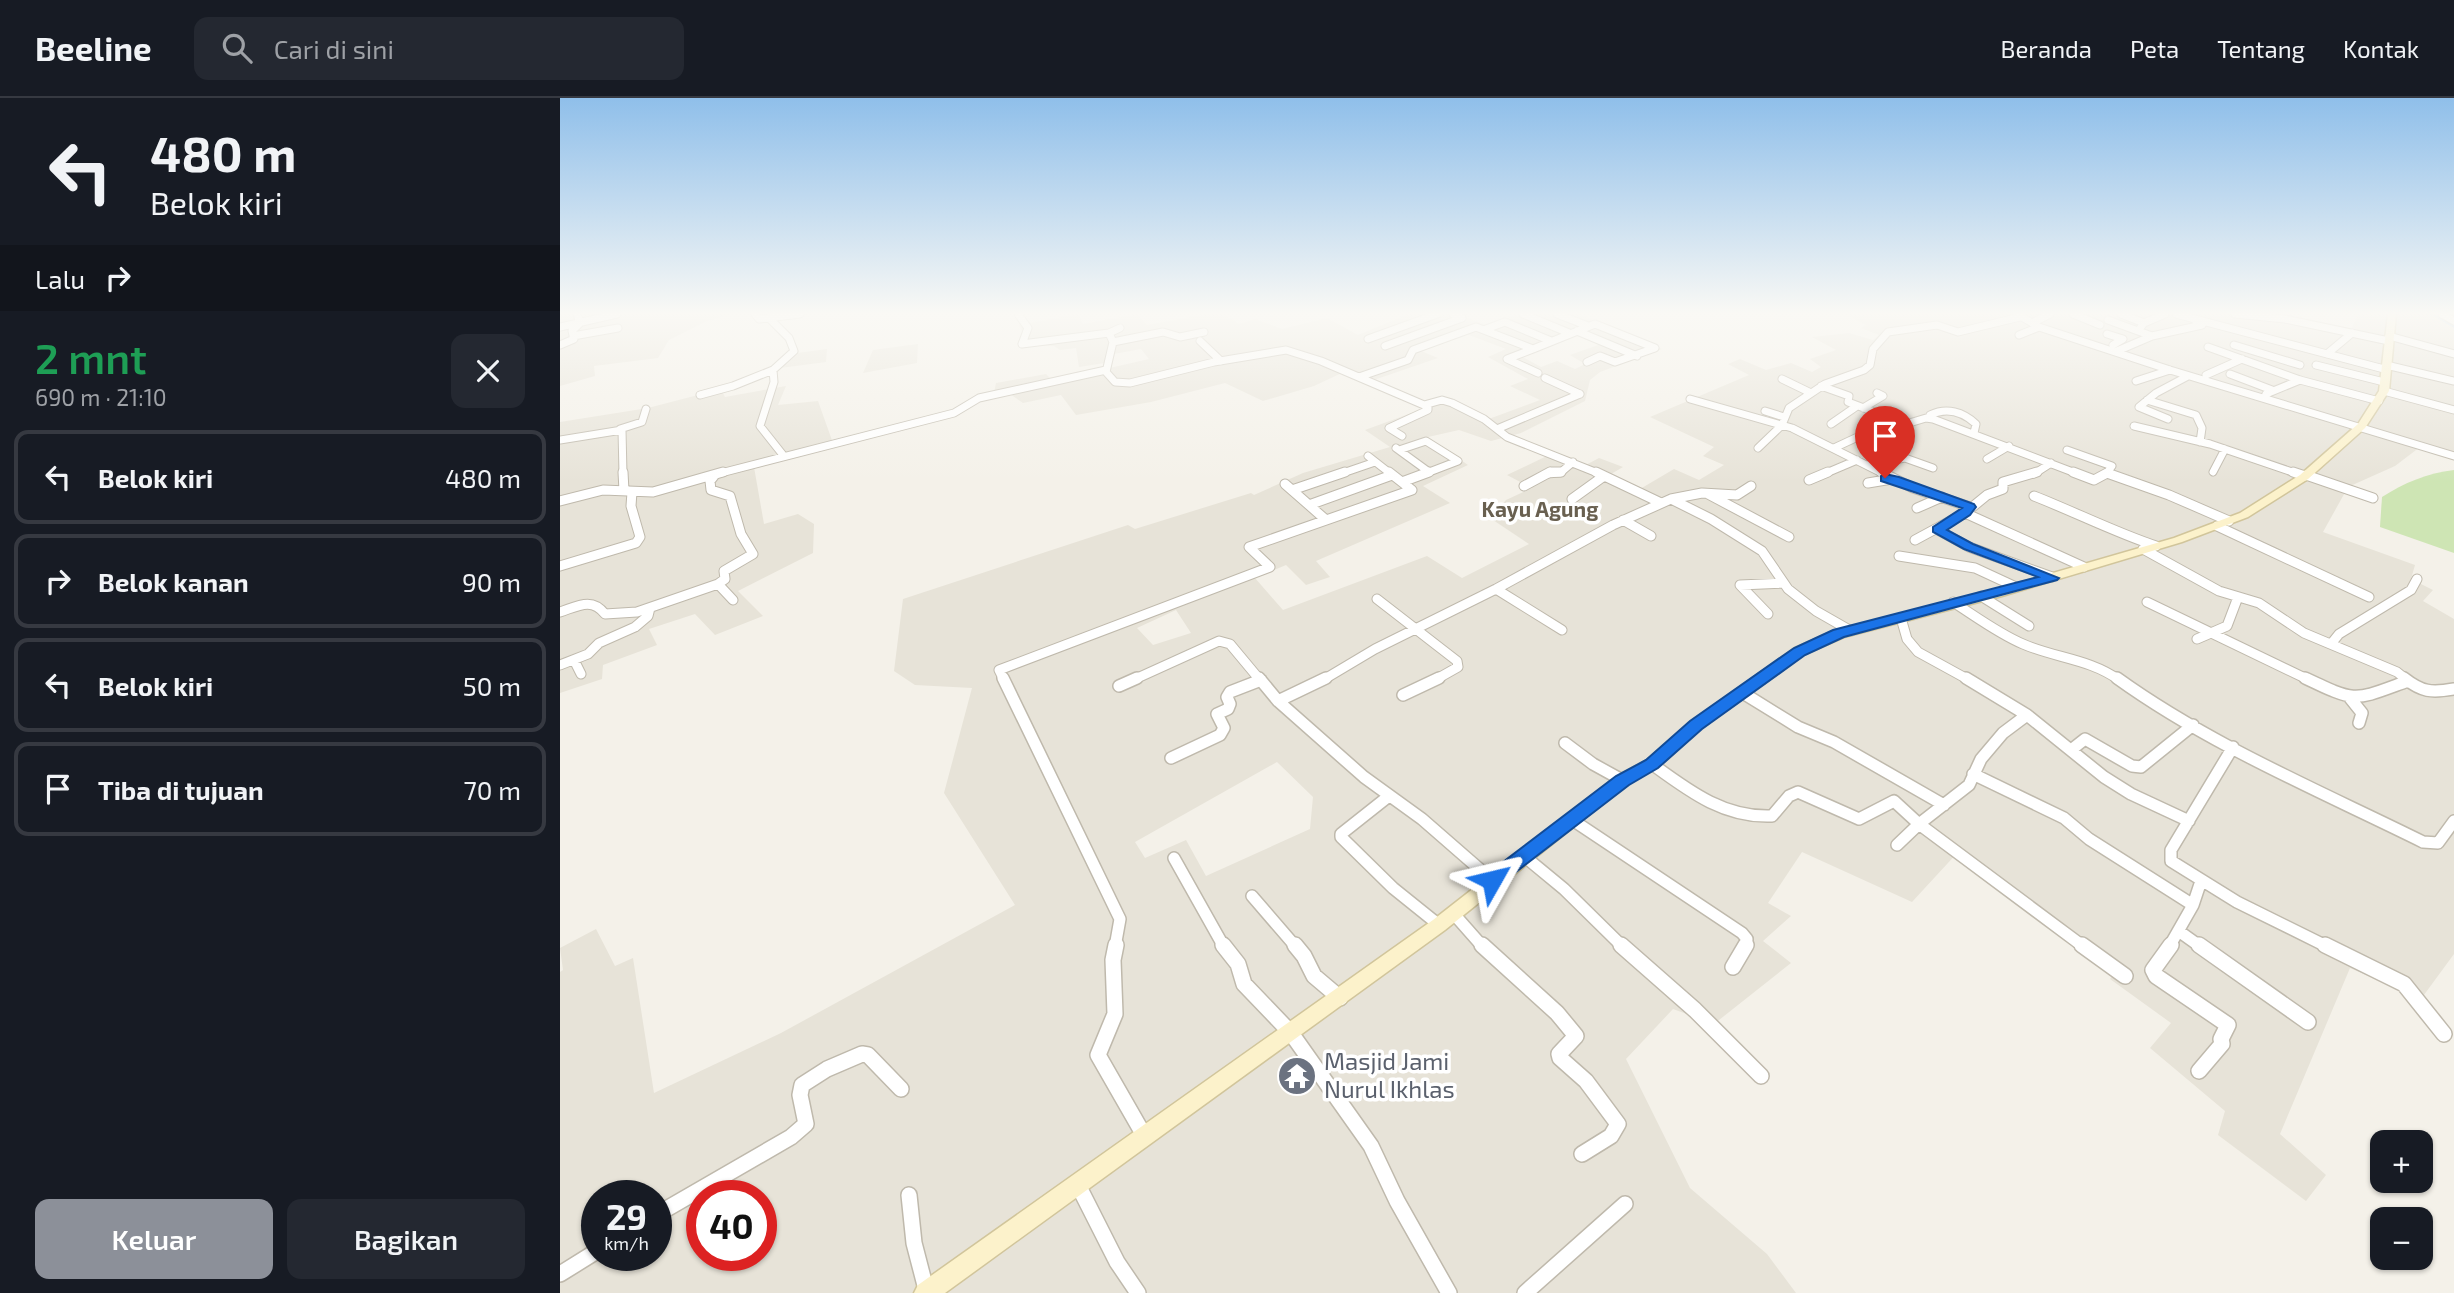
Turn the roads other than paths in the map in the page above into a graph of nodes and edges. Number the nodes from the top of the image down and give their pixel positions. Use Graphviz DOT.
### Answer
graph roads {
  1 [pos="773,370"];
  2 [pos="1107,370"];
  3 [pos="1182,370"];
  4 [pos="1339,370"];
  5 [pos="1380,370"];
  6 [pos="1530,370"];
  7 [pos="1864,370"];
  8 [pos="2172,370"];
  9 [pos="2218,370"];
  10 [pos="2276,370"];
  11 [pos="2335,370"];
  12 [pos="2359,370"];
  13 [pos="2385,370"];
  14 [pos="2286,373"];
  15 [pos="2230,374"];
  16 [pos="2206,375"];
  17 [pos="2188,376"];
  18 [pos="1359,377"];
  19 [pos="1782,379"];
  20 [pos="2300,380"];
  21 [pos="2136,381"];
  22 [pos="2383,382"];
  23 [pos="2454,382"];
  24 [pos="2257,384"];
  25 [pos="1821,386"];
  26 [pos="2272,390"];
  27 [pos="1811,393"];
  28 [pos="1877,393"];
  29 [pos="700,395"];
  30 [pos="2261,397"];
  31 [pos="1690,399"];
  32 [pos="2147,400"];
  33 [pos="1428,404"];
  34 [pos="1860,407"];
  35 [pos="646,408"];
  36 [pos="2454,410"];
  37 [pos="1765,411"];
  38 [pos="1930,415"];
  39 [pos="2168,419"];
  40 [pos="1894,420"];
  41 [pos="1783,421"];
  42 [pos="1831,424"];
  43 [pos="2134,426"];
  44 [pos="2362,426"];
  45 [pos="620,429"];
  46 [pos="1497,429"];
  47 [pos="1974,433"];
  48 [pos="1402,436"];
  49 [pos="560,440"];
  50 [pos="2200,442"];
  51 [pos="2009,446"];
  52 [pos="1758,448"];
  53 [pos="1834,448"];
  54 [pos="2225,449"];
  55 [pos="2067,450"];
  56 [pos="783,455"];
  57 [pos="2454,456"];
  58 [pos="1987,459"];
  59 [pos="1857,460"];
  60 [pos="1573,462"];
  61 [pos="2052,463"];
  62 [pos="1867,465"];
  63 [pos="1933,468"];
  64 [pos="1429,472"];
  65 [pos="2213,472"];
  66 [pos="2107,473"];
  67 [pos="714,475"];
  68 [pos="2306,475"];
  69 [pos="1604,476"];
  70 [pos="1397,478"];
  71 [pos="1895,479"];
  72 [pos="1809,480"];
  73 [pos="1868,483"];
  74 [pos="1524,486"];
  75 [pos="1751,486"];
  76 [pos="628,491"];
  77 [pos="1708,494"];
  78 [pos="2035,496"];
  79 [pos="1942,498"];
  80 [pos="1572,499"];
  81 [pos="1671,499"];
  82 [pos="2373,499"];
  83 [pos="560,500"];
  84 [pos="1659,502"];
  85 [pos="1309,505"];
  86 [pos="1917,508"];
  87 [pos="1968,510"];
  88 [pos="1326,520"];
  89 [pos="1623,520"];
  90 [pos="2223,524"];
  91 [pos="1938,530"];
  92 [pos="1651,536"];
  93 [pos="1789,537"];
  94 [pos="1915,540"];
  95 [pos="2149,547"];
  96 [pos="1899,556"];
  97 [pos="560,566"];
  98 [pos="2084,567"];
  99 [pos="2052,578"];
  100 [pos="2417,579"];
  101 [pos="1783,583"];
  102 [pos="718,584"];
  103 [pos="2016,587"];
  104 [pos="1496,589"];
  105 [pos="1981,596"];
  106 [pos="2238,597"];
  107 [pos="2369,597"];
  108 [pos="1377,599"];
  109 [pos="733,600"];
  110 [pos="2147,602"];
  111 [pos="1953,603"];
  112 [pos="650,608"];
  113 [pos="560,612"];
  114 [pos="1768,614"];
  115 [pos="1901,618"];
  116 [pos="2029,626"];
  117 [pos="1415,629"];
  118 [pos="1562,630"];
  119 [pos="1851,631"];
  120 [pos="2213,633"];
  121 [pos="2197,639"];
  122 [pos="2331,643"];
  123 [pos="574,660"];
  124 [pos="560,665"];
  125 [pos="581,674"];
  126 [pos="2454,677"];
  127 [pos="1261,680"];
  128 [pos="2407,681"];
  129 [pos="2454,683"];
  130 [pos="1119,686"];
  131 [pos="2454,689"];
  132 [pos="1743,693"];
  133 [pos="1403,695"];
  134 [pos="2350,698"];
  135 [pos="1278,701"];
  136 [pos="2027,715"];
  137 [pos="2359,723"];
  138 [pos="2193,725"];
  139 [pos="1565,743"];
  140 [pos="2233,747"];
  141 [pos="2071,750"];
  142 [pos="1171,758"];
  143 [pos="1652,764"];
  144 [pos="1973,774"];
  145 [pos="1622,780"];
  146 [pos="1389,796"];
  147 [pos="1944,805"];
  148 [pos="1570,819"];
  149 [pos="2189,821"];
  150 [pos="2454,821"];
  151 [pos="1919,824"];
  152 [pos="1897,845"];
  153 [pos="1524,856"];
  154 [pos="1174,858"];
  155 [pos="1492,880"];
  156 [pos="2201,881"];
  157 [pos="1252,896"];
  158 [pos="2193,905"];
  159 [pos="1453,913"];
  160 [pos="1439,925"];
  161 [pos="2180,932"];
  162 [pos="1733,967"];
  163 [pos="2125,976"];
  164 [pos="1340,998"];
  165 [pos="2308,1022"];
  166 [pos="1291,1033"];
  167 [pos="2444,1034"];
  168 [pos="2199,1071"];
  169 [pos="1761,1076"];
  170 [pos="901,1089"];
  171 [pos="1146,1137"];
  172 [pos="1582,1154"];
  173 [pos="1078,1185"];
  174 [pos="909,1195"];
  175 [pos="1625,1204"];
  176 [pos="672,1206"];
  177 [pos="581,1261"];
  178 [pos="560,1274"];
  179 [pos="927,1293"];
  180 [pos="1138,1293"];
  181 [pos="1449,1293"];
  182 [pos="1525,1293"];
  1 -- 29 [label="street"];
  1 -- 56 [label="street"];
  2 -- 3 [label="street"];
  2 -- 56 [label="street"];
  4 -- 18 [label="street"];
  5 -- 18 [label="street"];
  6 -- 46 [label="street"];
  7 -- 25 [label="street"];
  8 -- 17 [label="street"];
  8 -- 21 [label="street"];
  9 -- 16 [label="street"];
  10 -- 14 [label="street"];
  11 -- 22 [label="street"];
  12 -- 22 [label="street"];
  13 -- 22 [label="street"];
  14 -- 20 [label="street"];
  14 -- 24 [label="street"];
  15 -- 24 [label="street"];
  17 -- 30 [label="street"];
  17 -- 32 [label="street"];
  18 -- 33 [label="street"];
  19 -- 27 [label="street"];
  20 -- 22 [label="street"];
  20 -- 26 [label="street"];
  22 -- 23 [label="street"];
  22 -- 36 [label="street"];
  22 -- 44 [label="street"];
  24 -- 26 [label="street"];
  25 -- 27 [label="street"];
  25 -- 34 [label="street"];
  26 -- 30 [label="street"];
  27 -- 41 [label="street"];
  28 -- 34 [label="street"];
  30 -- 44 [label="street"];
  31 -- 41 [label="street"];
  32 -- 39 [label="street"];
  32 -- 50 [label="street"];
  33 -- 46 [label="street"];
  33 -- 48 [label="street"];
  34 -- 40 [label="street"];
  34 -- 42 [label="street"];
  35 -- 45 [label="street"];
  37 -- 41 [label="street"];
  38 -- 47 [label="street"];
  40 -- 47 [label="street"];
  40 -- 53 [label="street"];
  41 -- 52 [label="street"];
  41 -- 53 [label="street"];
  43 -- 50 [label="street"];
  44 -- 57 [label="street"];
  44 -- 68 [label="street"];
  45 -- 49 [label="street"];
  45 -- 76 [label="street"];
  46 -- 60 [label="street"];
  47 -- 51 [label="street"];
  50 -- 54 [label="street"];
  51 -- 58 [label="street"];
  51 -- 61 [label="street"];
  53 -- 59 [label="street"];
  54 -- 65 [label="street"];
  54 -- 68 [label="street"];
  55 -- 66 [label="street"];
  56 -- 67 [label="street"];
  59 -- 62 [label="street"];
  59 -- 72 [label="street"];
  60 -- 69 [label="street"];
  60 -- 74 [label="street"];
  61 -- 66 [label="street"];
  61 -- 87 [label="street"];
  62 -- 63 [label="street"];
  62 -- 71 [label="street"];
  64 -- 64 [label="street"];
  64 -- 70 [label="street"];
  66 -- 90 [label="street"];
  67 -- 76 [label="street"];
  67 -- 102 [label="street"];
  68 -- 82 [label="street"];
  68 -- 90 [label="street"];
  69 -- 80 [label="street"];
  69 -- 84 [label="street"];
  70 -- 85 [label="street"];
  70 -- 85 [label="street"];
  70 -- 88 [label="street"];
  71 -- 73 [label="street"];
  71 -- 79 [label="street"];
  75 -- 77 [label="street"];
  76 -- 83 [label="street"];
  76 -- 97 [label="street"];
  77 -- 81 [label="street"];
  77 -- 93 [label="street"];
  78 -- 95 [label="street"];
  79 -- 86 [label="street"];
  79 -- 87 [label="street"];
  81 -- 84 [label="street"];
  81 -- 101 [label="street"];
  84 -- 89 [label="street"];
  85 -- 88 [label="street"];
  87 -- 91 [label="street"];
  87 -- 98 [label="street"];
  88 -- 171 [label="street"];
  89 -- 92 [label="street"];
  89 -- 104 [label="street"];
  90 -- 95 [label="street"];
  90 -- 107 [label="street"];
  91 -- 94 [label="street"];
  91 -- 99 [label="street"];
  95 -- 98 [label="street"];
  95 -- 106 [label="street"];
  96 -- 103 [label="street"];
  98 -- 99 [label="street"];
  99 -- 103 [label="street"];
  100 -- 122 [label="street"];
  101 -- 114 [label="street"];
  101 -- 119 [label="street"];
  102 -- 109 [label="street"];
  102 -- 112 [label="street"];
  103 -- 105 [label="street"];
  104 -- 117 [label="street"];
  104 -- 118 [label="street"];
  105 -- 111 [label="street"];
  105 -- 116 [label="street"];
  106 -- 120 [label="street"];
  106 -- 122 [label="street"];
  108 -- 117 [label="street"];
  110 -- 120 [label="street"];
  111 -- 115 [label="street"];
  111 -- 138 [label="street"];
  112 -- 113 [label="street"];
  112 -- 123 [label="street"];
  115 -- 119 [label="street"];
  115 -- 136 [label="street"];
  117 -- 133 [label="street"];
  117 -- 135 [label="street"];
  119 -- 132 [label="street"];
  120 -- 121 [label="street"];
  120 -- 134 [label="street"];
  122 -- 128 [label="street"];
  123 -- 124 [label="street"];
  123 -- 125 [label="street"];
  126 -- 129 [label="street"];
  127 -- 130 [label="street"];
  127 -- 135 [label="street"];
  127 -- 142 [label="street"];
  128 -- 131 [label="street"];
  128 -- 134 [label="street"];
  132 -- 143 [label="street"];
  132 -- 147 [label="street"];
  134 -- 137 [label="street"];
  135 -- 146 [label="street"];
  136 -- 141 [label="street"];
  136 -- 144 [label="street"];
  138 -- 140 [label="street"];
  138 -- 141 [label="street"];
  139 -- 145 [label="street"];
  140 -- 149 [label="street"];
  140 -- 150 [label="street"];
  141 -- 149 [label="street"];
  143 -- 145 [label="street"];
  143 -- 151 [label="street"];
  144 -- 147 [label="street"];
  144 -- 158 [label="street"];
  145 -- 148 [label="street"];
  146 -- 155 [label="street"];
  146 -- 160 [label="street"];
  147 -- 151 [label="street"];
  148 -- 153 [label="street"];
  148 -- 162 [label="street"];
  149 -- 156 [label="street"];
  151 -- 152 [label="street"];
  151 -- 163 [label="street"];
  153 -- 155 [label="street"];
  153 -- 169 [label="street"];
  154 -- 166 [label="street"];
  155 -- 159 [label="street"];
  156 -- 158 [label="street"];
  156 -- 167 [label="street"];
  157 -- 164 [label="street"];
  158 -- 161 [label="street"];
  159 -- 160 [label="street"];
  159 -- 172 [label="street"];
  160 -- 164 [label="street"];
  161 -- 165 [label="street"];
  161 -- 168 [label="street"];
  164 -- 166 [label="street"];
  166 -- 171 [label="street"];
  166 -- 181 [label="street"];
  170 -- 176 [label="street"];
  171 -- 173 [label="street"];
  173 -- 179 [label="street"];
  173 -- 180 [label="street"];
  174 -- 179 [label="street"];
  175 -- 182 [label="street"];
  177 -- 178 [label="street"];
}
